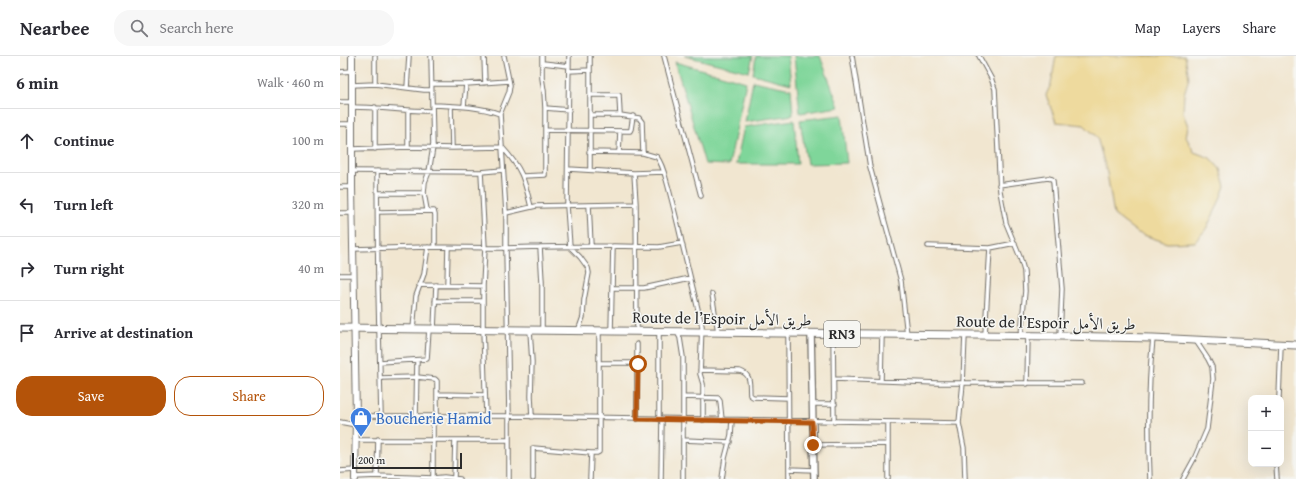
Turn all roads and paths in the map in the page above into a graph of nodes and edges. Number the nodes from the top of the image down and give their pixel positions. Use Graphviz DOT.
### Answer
graph roads {
  1 [pos="352,56"];
  2 [pos="375,56"];
  3 [pos="408,56"];
  4 [pos="431,56"];
  5 [pos="484,56"];
  6 [pos="504,56"];
  7 [pos="542,56"];
  8 [pos="569,56"];
  9 [pos="590,56"];
  10 [pos="664,56"];
  11 [pos="852,56"];
  12 [pos="979,56"];
  13 [pos="543,63"];
  14 [pos="569,68"];
  15 [pos="590,70"];
  16 [pos="352,71"];
  17 [pos="340,72"];
  18 [pos="509,81"];
  19 [pos="485,83"];
  20 [pos="375,84"];
  21 [pos="432,84"];
  22 [pos="466,84"];
  23 [pos="352,85"];
  24 [pos="407,88"];
  25 [pos="432,90"];
  26 [pos="590,95"];
  27 [pos="340,102"];
  28 [pos="352,105"];
  29 [pos="432,105"];
  30 [pos="452,106"];
  31 [pos="464,106"];
  32 [pos="375,107"];
  33 [pos="545,108"];
  34 [pos="569,110"];
  35 [pos="408,111"];
  36 [pos="432,111"];
  37 [pos="500,114"];
  38 [pos="590,115"];
  39 [pos="620,115"];
  40 [pos="633,116"];
  41 [pos="340,124"];
  42 [pos="352,124"];
  43 [pos="545,130"];
  44 [pos="569,130"];
  45 [pos="589,130"];
  46 [pos="620,131"];
  47 [pos="408,147"];
  48 [pos="433,147"];
  49 [pos="502,147"];
  50 [pos="452,148"];
  51 [pos="375,149"];
  52 [pos="352,150"];
  53 [pos="589,152"];
  54 [pos="619,153"];
  55 [pos="643,153"];
  56 [pos="568,169"];
  57 [pos="503,170"];
  58 [pos="590,170"];
  59 [pos="352,171"];
  60 [pos="377,172"];
  61 [pos="428,172"];
  62 [pos="481,172"];
  63 [pos="664,172"];
  64 [pos="634,173"];
  65 [pos="523,176"];
  66 [pos="999,185"];
  67 [pos="340,187"];
  68 [pos="352,187"];
  69 [pos="377,193"];
  70 [pos="424,193"];
  71 [pos="701,196"];
  72 [pos="636,204"];
  73 [pos="589,205"];
  74 [pos="567,206"];
  75 [pos="531,207"];
  76 [pos="427,210"];
  77 [pos="378,212"];
  78 [pos="506,212"];
  79 [pos="340,213"];
  80 [pos="353,213"];
  81 [pos="682,243"];
  82 [pos="1015,243"];
  83 [pos="591,246"];
  84 [pos="613,246"];
  85 [pos="928,246"];
  86 [pos="428,247"];
  87 [pos="435,247"];
  88 [pos="540,247"];
  89 [pos="570,247"];
  90 [pos="636,247"];
  91 [pos="378,248"];
  92 [pos="448,248"];
  93 [pos="485,248"];
  94 [pos="506,248"];
  95 [pos="990,248"];
  96 [pos="353,249"];
  97 [pos="354,275"];
  98 [pos="340,276"];
  99 [pos="690,278"];
  100 [pos="436,285"];
  101 [pos="447,285"];
  102 [pos="419,286"];
  103 [pos="483,286"];
  104 [pos="612,288"];
  105 [pos="637,289"];
  106 [pos="712,294"];
  107 [pos="435,301"];
  108 [pos="483,302"];
  109 [pos="340,328"];
  110 [pos="355,328"];
  111 [pos="637,328"];
  112 [pos="378,329"];
  113 [pos="413,329"];
  114 [pos="431,329"];
  115 [pos="483,329"];
  116 [pos="508,330"];
  117 [pos="530,330"];
  118 [pos="542,330"];
  119 [pos="578,331"];
  120 [pos="600,331"];
  121 [pos="611,331"];
  122 [pos="659,332"];
  123 [pos="677,332"];
  124 [pos="702,332"];
  125 [pos="788,332"];
  126 [pos="718,333"];
  127 [pos="811,333"];
  128 [pos="833,334"];
  129 [pos="882,335"];
  130 [pos="907,335"];
  131 [pos="965,335"];
  132 [pos="985,335"];
  133 [pos="1025,335"];
  134 [pos="1060,336"];
  135 [pos="1152,338"];
  136 [pos="1195,340"];
  137 [pos="637,344"];
  138 [pos="1281,344"];
  139 [pos="1296,345"];
  140 [pos="417,361"];
  141 [pos="380,362"];
  142 [pos="600,363"];
  143 [pos="638,364"];
  144 [pos="700,370"];
  145 [pos="417,377"];
  146 [pos="380,378"];
  147 [pos="835,379"];
  148 [pos="882,380"];
  149 [pos="963,383"];
  150 [pos="1082,383"];
  151 [pos="1027,384"];
  152 [pos="437,394"];
  153 [pos="485,395"];
  154 [pos="1279,395"];
  155 [pos="683,397"];
  156 [pos="704,397"];
  157 [pos="788,398"];
  158 [pos="812,404"];
  159 [pos="835,404"];
  160 [pos="356,416"];
  161 [pos="381,416"];
  162 [pos="416,416"];
  163 [pos="435,416"];
  164 [pos="486,416"];
  165 [pos="509,416"];
  166 [pos="532,417"];
  167 [pos="599,418"];
  168 [pos="637,419"];
  169 [pos="660,419"];
  170 [pos="683,419"];
  171 [pos="703,420"];
  172 [pos="722,420"];
  173 [pos="732,420"];
  174 [pos="789,420"];
  175 [pos="340,422"];
  176 [pos="812,422"];
  177 [pos="834,422"];
  178 [pos="888,422"];
  179 [pos="959,423"];
  180 [pos="356,425"];
  181 [pos="378,439"];
  182 [pos="356,440"];
  183 [pos="433,440"];
  184 [pos="455,440"];
  185 [pos="509,440"];
  186 [pos="683,440"];
  187 [pos="730,442"];
  188 [pos="888,444"];
  189 [pos="813,445"];
  190 [pos="591,453"];
  191 [pos="1276,467"];
  192 [pos="789,469"];
  193 [pos="356,470"];
  194 [pos="814,470"];
  195 [pos="340,471"];
  196 [pos="377,476"];
  197 [pos="355,478"];
  198 [pos="433,478"];
  199 [pos="454,478"];
  200 [pos="460,479"];
  201 [pos="509,479"];
  202 [pos="533,479"];
  203 [pos="590,479"];
  204 [pos="661,479"];
  205 [pos="683,479"];
  206 [pos="722,479"];
  207 [pos="789,479"];
  208 [pos="814,479"];
  209 [pos="888,479"];
  210 [pos="965,479"];
  211 [pos="1150,479"];
  212 [pos="1183,479"];
  213 [pos="1277,479"];
  1 -- 16 [label="main road"];
  2 -- 20 [label="street"];
  3 -- 24 [label="street"];
  4 -- 21 [label="street"];
  5 -- 19 [label="street"];
  6 -- 18 [label="street"];
  7 -- 13 [label="street"];
  8 -- 14 [label="street"];
  9 -- 15 [label="street"];
  10 -- 71 [label="street"];
  11 -- 130 [label="street"];
  12 -- 66 [label="street"];
  13 -- 14 [label="street"];
  13 -- 33 [label="street"];
  14 -- 15 [label="street"];
  14 -- 34 [label="street"];
  15 -- 26 [label="street"];
  16 -- 17 [label="street"];
  16 -- 23 [label="main road"];
  18 -- 19 [label="street"];
  18 -- 37 [label="street"];
  19 -- 22 [label="street"];
  20 -- 23 [label="street"];
  20 -- 24 [label="street"];
  21 -- 22 [label="street"];
  21 -- 25 [label="street"];
  22 -- 31 [label="street"];
  23 -- 28 [label="main road"];
  24 -- 25 [label="street"];
  25 -- 29 [label="street"];
  26 -- 38 [label="street"];
  26 -- 39 [label="street"];
  27 -- 28 [label="street"];
  28 -- 32 [label="street"];
  28 -- 42 [label="main road"];
  29 -- 30 [label="street"];
  29 -- 36 [label="street"];
  30 -- 31 [label="street"];
  30 -- 50 [label="street"];
  31 -- 37 [label="street"];
  32 -- 35 [label="street"];
  32 -- 51 [label="street"];
  33 -- 34 [label="street"];
  33 -- 43 [label="street"];
  34 -- 44 [label="street"];
  35 -- 36 [label="street"];
  35 -- 47 [label="street"];
  36 -- 48 [label="street"];
  37 -- 49 [label="street"];
  38 -- 39 [label="street"];
  38 -- 45 [label="street"];
  39 -- 40 [label="street"];
  40 -- 46 [label="street"];
  40 -- 55 [label="street"];
  41 -- 42 [label="street"];
  42 -- 52 [label="main road"];
  43 -- 44 [label="street"];
  43 -- 65 [label="street"];
  44 -- 45 [label="street"];
  44 -- 56 [label="street"];
  45 -- 46 [label="street"];
  45 -- 53 [label="street"];
  46 -- 54 [label="street"];
  47 -- 48 [label="street"];
  47 -- 51 [label="street"];
  48 -- 50 [label="street"];
  48 -- 61 [label="street"];
  49 -- 50 [label="street"];
  49 -- 57 [label="street"];
  49 -- 65 [label="street"];
  51 -- 52 [label="street"];
  52 -- 59 [label="main road"];
  53 -- 54 [label="street"];
  53 -- 58 [label="street"];
  54 -- 55 [label="street"];
  55 -- 63 [label="street"];
  56 -- 58 [label="street"];
  56 -- 74 [label="street"];
  57 -- 62 [label="street"];
  57 -- 78 [label="street"];
  58 -- 64 [label="street"];
  59 -- 60 [label="street"];
  59 -- 68 [label="main road"];
  60 -- 61 [label="street"];
  60 -- 69 [label="street"];
  61 -- 62 [label="street"];
  61 -- 70 [label="street"];
  62 -- 93 [label="street"];
  63 -- 64 [label="street"];
  63 -- 81 [label="street"];
  64 -- 72 [label="street"];
  65 -- 75 [label="street"];
  66 -- 82 [label="street"];
  66 -- 134 [label="street"];
  67 -- 68 [label="street"];
  68 -- 80 [label="main road"];
  69 -- 70 [label="street"];
  69 -- 77 [label="street"];
  70 -- 76 [label="street"];
  72 -- 73 [label="street"];
  72 -- 90 [label="street"];
  73 -- 74 [label="street"];
  73 -- 83 [label="street"];
  74 -- 75 [label="street"];
  74 -- 89 [label="street"];
  75 -- 78 [label="street"];
  76 -- 77 [label="street"];
  76 -- 87 [label="street"];
  77 -- 91 [label="street"];
  78 -- 94 [label="street"];
  79 -- 80 [label="street"];
  80 -- 96 [label="main road"];
  81 -- 90 [label="street"];
  81 -- 99 [label="street"];
  82 -- 95 [label="street"];
  82 -- 133 [label="street"];
  83 -- 84 [label="street"];
  83 -- 89 [label="street"];
  84 -- 90 [label="street"];
  84 -- 104 [label="street"];
  85 -- 95 [label="street"];
  86 -- 87 [label="street"];
  86 -- 91 [label="street"];
  86 -- 102 [label="street"];
  87 -- 92 [label="street"];
  88 -- 89 [label="street"];
  88 -- 94 [label="street"];
  88 -- 118 [label="street"];
  89 -- 119 [label="street"];
  90 -- 105 [label="street"];
  91 -- 96 [label="street"];
  91 -- 112 [label="street"];
  92 -- 93 [label="street"];
  92 -- 101 [label="street"];
  93 -- 94 [label="street"];
  93 -- 103 [label="street"];
  94 -- 116 [label="street"];
  95 -- 132 [label="street"];
  96 -- 97 [label="main road"];
  97 -- 98 [label="street"];
  97 -- 110 [label="main road"];
  99 -- 105 [label="street"];
  99 -- 124 [label="street"];
  100 -- 101 [label="street"];
  100 -- 102 [label="street"];
  100 -- 107 [label="street"];
  101 -- 103 [label="street"];
  102 -- 113 [label="street"];
  103 -- 108 [label="street"];
  104 -- 105 [label="street"];
  104 -- 121 [label="street"];
  105 -- 111 [label="street"];
  106 -- 126 [label="street"];
  107 -- 108 [label="street"];
  107 -- 114 [label="street"];
  108 -- 115 [label="street"];
  109 -- 110 [label="highway, Route de l’Espoir طريق الأمل / RN3"];
  110 -- 112 [label="highway, Route de l’Espoir طريق الأمل / RN3"];
  110 -- 160 [label="main road"];
  112 -- 113 [label="highway, Route de l’Espoir طريق الأمل / RN3"];
  112 -- 141 [label="street"];
  113 -- 114 [label="highway, Route de l’Espoir طريق الأمل / RN3"];
  114 -- 115 [label="highway, Route de l’Espoir طريق الأمل / RN3"];
  114 -- 140 [label="street"];
  115 -- 116 [label="highway, Route de l’Espoir طريق الأمل / RN3"];
  115 -- 153 [label="street"];
  116 -- 117 [label="highway, Route de l’Espoir طريق الأمل / RN3"];
  116 -- 165 [label="street"];
  117 -- 118 [label="highway, Route de l’Espoir طريق الأمل / RN3"];
  117 -- 166 [label="street"];
  118 -- 119 [label="highway, Route de l’Espoir طريق الأمل / RN3"];
  119 -- 120 [label="highway, Route de l’Espoir طريق الأمل / RN3"];
  120 -- 121 [label="highway, Route de l’Espoir طريق الأمل / RN3"];
  120 -- 142 [label="street"];
  121 -- 122 [label="highway, Route de l’Espoir طريق الأمل / RN3"];
  122 -- 123 [label="highway, Route de l’Espoir طريق الأمل / RN3"];
  122 -- 169 [label="street"];
  123 -- 124 [label="highway, Route de l’Espoir طريق الأمل / RN3"];
  123 -- 155 [label="street"];
  124 -- 126 [label="highway, Route de l’Espoir طريق الأمل / RN3"];
  124 -- 144 [label="street"];
  125 -- 126 [label="highway, Route de l’Espoir طريق الأمل / RN3"];
  125 -- 127 [label="highway, Route de l’Espoir طريق الأمل / RN3"];
  125 -- 157 [label="street"];
  127 -- 128 [label="highway, Route de l’Espoir طريق الأمل / RN3"];
  127 -- 158 [label="street"];
  128 -- 129 [label="highway, Route de l’Espoir طريق الأمل / RN3"];
  128 -- 147 [label="street"];
  129 -- 130 [label="highway, Route de l’Espoir طريق الأمل / RN3"];
  129 -- 148 [label="street"];
  130 -- 131 [label="highway, Route de l’Espoir طريق الأمل / RN3"];
  131 -- 132 [label="highway, Route de l’Espoir طريق الأمل / RN3"];
  131 -- 149 [label="street"];
  132 -- 133 [label="highway, Route de l’Espoir طريق الأمل / RN3"];
  133 -- 134 [label="highway, Route de l’Espoir طريق الأمل / RN3"];
  133 -- 151 [label="street"];
  134 -- 135 [label="highway, Route de l’Espoir طريق الأمل / RN3"];
  135 -- 136 [label="highway, Route de l’Espoir طريق الأمل / RN3"];
  135 -- 211 [label="street"];
  136 -- 138 [label="highway, Route de l’Espoir طريق الأمل / RN3"];
  136 -- 212 [label="street"];
  137 -- 143 [label="street"];
  138 -- 139 [label="highway, Route de l’Espoir طريق الأمل / RN3"];
  138 -- 154 [label="street"];
  140 -- 141 [label="street"];
  140 -- 145 [label="street"];
  141 -- 146 [label="street"];
  142 -- 143 [label="street"];
  142 -- 167 [label="street"];
  143 -- 168 [label="street"];
  144 -- 156 [label="street"];
  144 -- 157 [label="street"];
  145 -- 146 [label="street"];
  145 -- 152 [label="street"];
  145 -- 162 [label="street"];
  146 -- 161 [label="street"];
  147 -- 148 [label="street"];
  147 -- 159 [label="street"];
  148 -- 149 [label="street"];
  149 -- 151 [label="street"];
  149 -- 179 [label="street"];
  150 -- 151 [label="street"];
  152 -- 153 [label="street"];
  152 -- 163 [label="street"];
  153 -- 164 [label="street"];
  155 -- 156 [label="street"];
  155 -- 170 [label="street"];
  156 -- 171 [label="street"];
  156 -- 172 [label="street"];
  157 -- 174 [label="street"];
  158 -- 159 [label="street"];
  158 -- 176 [label="street"];
  159 -- 177 [label="street"];
  160 -- 161 [label="street"];
  160 -- 180 [label="main road"];
  161 -- 162 [label="street"];
  162 -- 163 [label="street"];
  163 -- 164 [label="street"];
  163 -- 183 [label="street"];
  164 -- 165 [label="street"];
  165 -- 166 [label="street"];
  165 -- 185 [label="street"];
  166 -- 167 [label="street"];
  167 -- 168 [label="street"];
  167 -- 190 [label="street"];
  168 -- 169 [label="street"];
  169 -- 170 [label="street"];
  169 -- 204 [label="street"];
  170 -- 171 [label="street"];
  170 -- 186 [label="street"];
  171 -- 172 [label="street"];
  172 -- 173 [label="street"];
  173 -- 174 [label="street"];
  173 -- 187 [label="street"];
  174 -- 176 [label="street"];
  174 -- 192 [label="street"];
  175 -- 180 [label="street"];
  176 -- 177 [label="street"];
  176 -- 189 [label="street"];
  177 -- 178 [label="street"];
  178 -- 179 [label="street"];
  178 -- 188 [label="street"];
  179 -- 210 [label="street"];
  180 -- 182 [label="main road"];
  181 -- 182 [label="street"];
  181 -- 183 [label="street"];
  181 -- 196 [label="street"];
  182 -- 193 [label="main road"];
  183 -- 184 [label="street"];
  183 -- 198 [label="street"];
  184 -- 185 [label="street"];
  184 -- 199 [label="street"];
  185 -- 201 [label="street"];
  186 -- 187 [label="street"];
  186 -- 205 [label="street"];
  187 -- 206 [label="street"];
  188 -- 189 [label="street"];
  188 -- 209 [label="street"];
  189 -- 194 [label="street"];
  190 -- 202 [label="street"];
  190 -- 203 [label="street"];
  191 -- 213 [label="street"];
  192 -- 194 [label="street"];
  192 -- 207 [label="street"];
  193 -- 195 [label="street"];
  193 -- 197 [label="main road"];
  194 -- 208 [label="street"];
  196 -- 197 [label="street"];
  196 -- 198 [label="street"];
  198 -- 199 [label="street"];
  199 -- 200 [label="street"];
}
